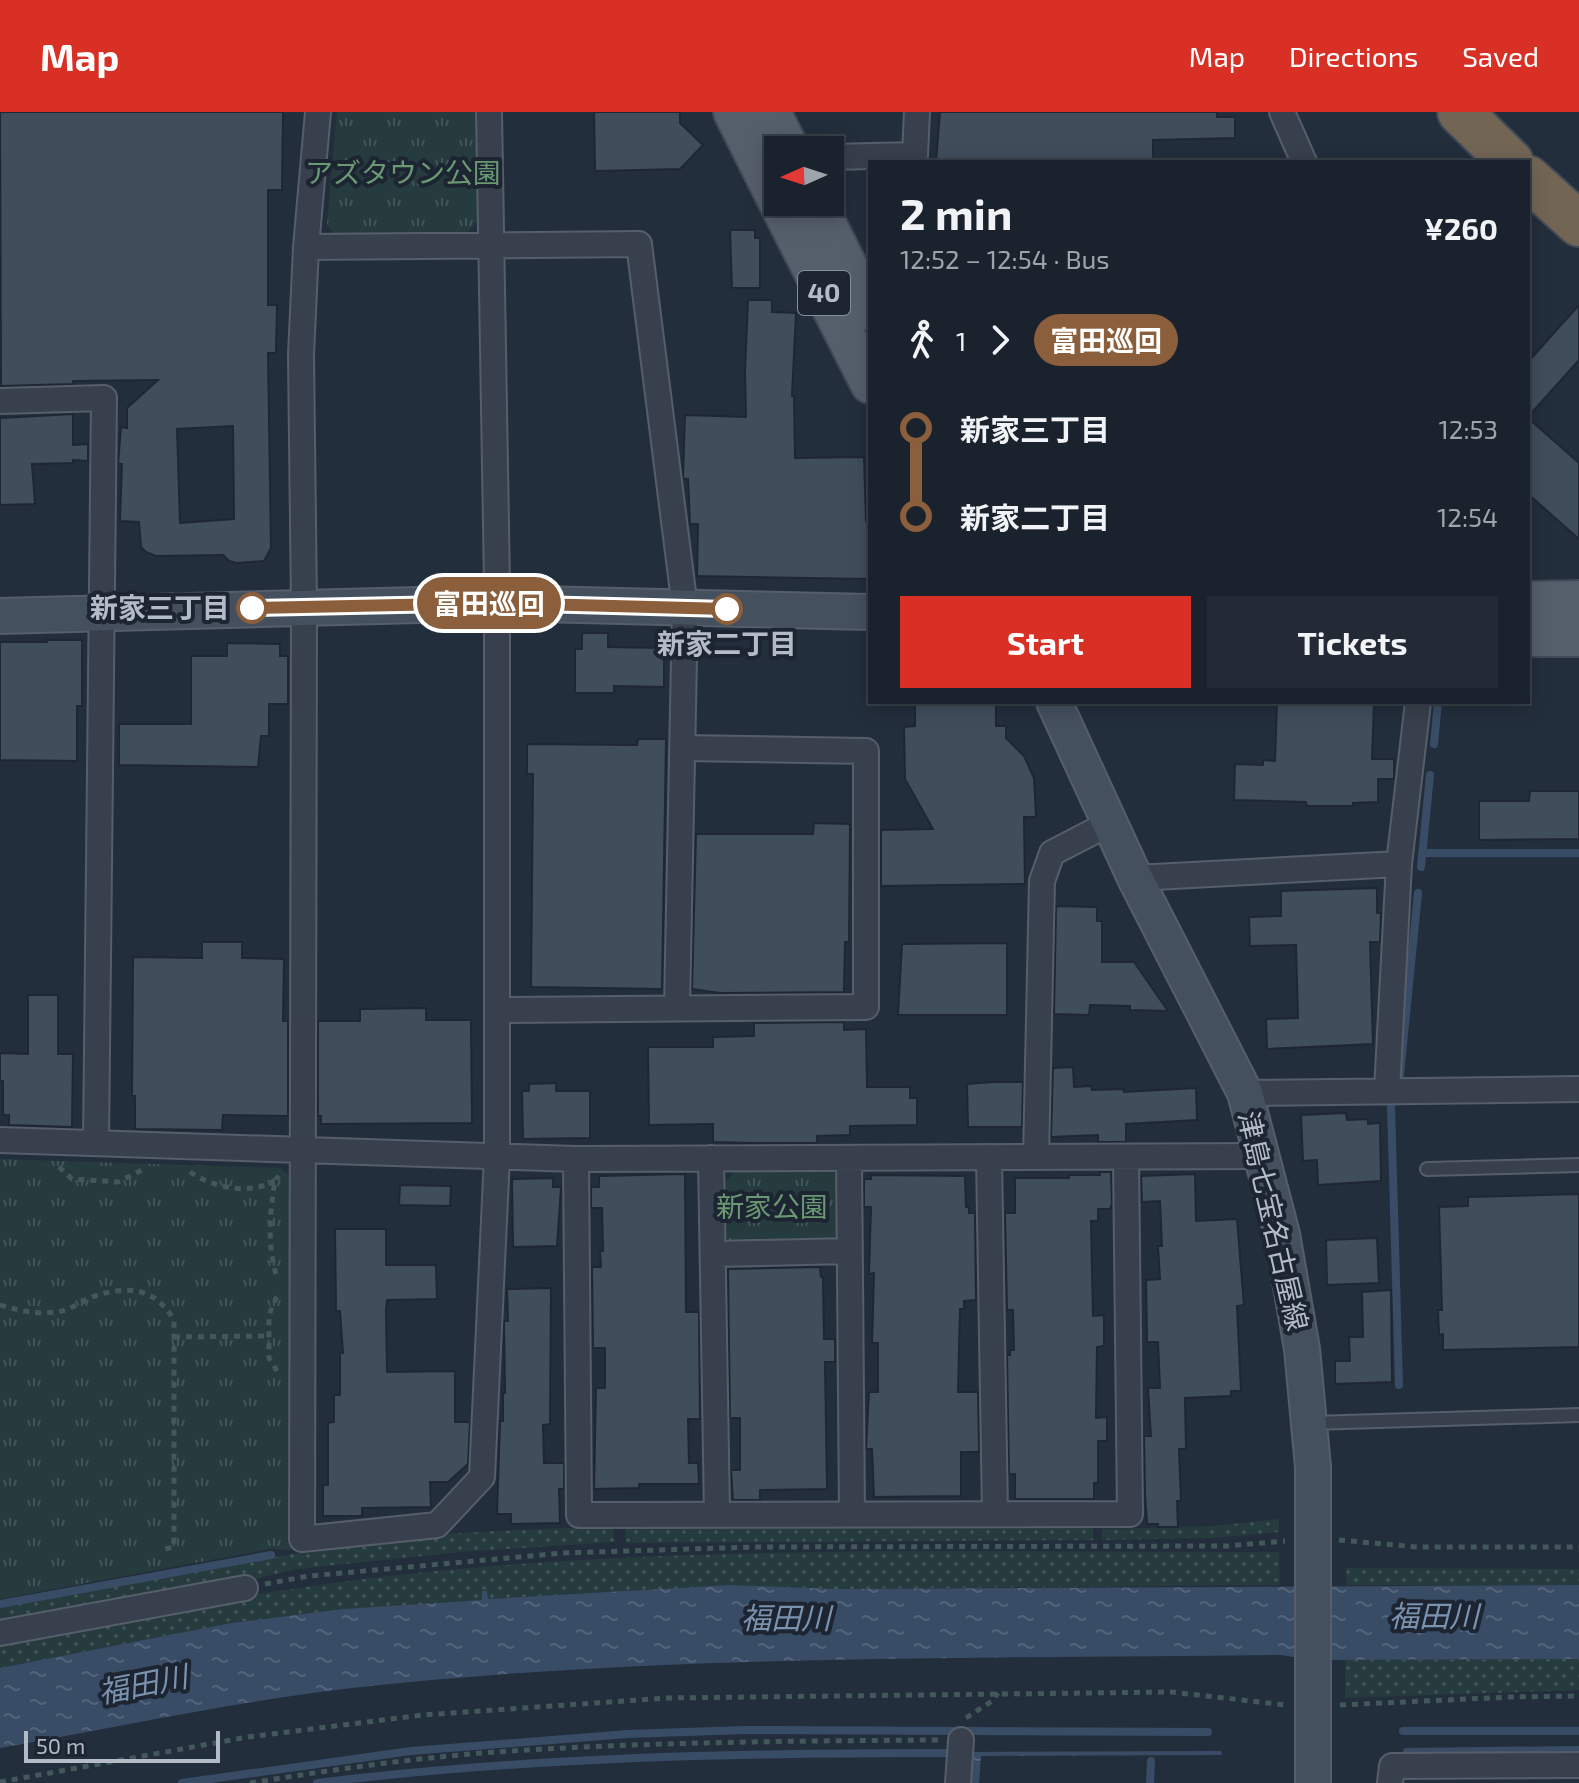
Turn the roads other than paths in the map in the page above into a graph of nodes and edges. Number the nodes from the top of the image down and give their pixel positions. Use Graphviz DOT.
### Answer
graph roads {
  1 [pos="318,112"];
  2 [pos="489,112"];
  3 [pos="733,112"];
  4 [pos="771,112"];
  5 [pos="917,112"];
  6 [pos="1282,112"];
  7 [pos="1460,112"];
  8 [pos="783,136"];
  9 [pos="844,157"];
  10 [pos="916,158"];
  11 [pos="1303,160"];
  12 [pos="1509,160"];
  13 [pos="764,174"];
  14 [pos="1530,180"];
  15 [pos="785,216"];
  16 [pos="823,216"];
  17 [pos="1579,224"];
  18 [pos="493,245"];
  19 [pos="306,247"];
  20 [pos="867,301"];
  21 [pos="868,380"];
  22 [pos="0,401"];
  23 [pos="1579,600"];
  24 [pos="1530,601"];
  25 [pos="497,603"];
  26 [pos="304,606"];
  27 [pos="685,608"];
  28 [pos="868,612"];
  29 [pos="102,613"];
  30 [pos="0,616"];
  31 [pos="1530,637"];
  32 [pos="1579,637"];
  33 [pos="1055,704"];
  34 [pos="1418,704"];
  35 [pos="683,748"];
  36 [pos="1110,823"];
  37 [pos="1399,864"];
  38 [pos="1135,878"];
  39 [pos="677,1008"];
  40 [pos="497,1010"];
  41 [pos="1579,1089"];
  42 [pos="1387,1091"];
  43 [pos="1245,1093"];
  44 [pos="0,1140"];
  45 [pos="96,1143"];
  46 [pos="303,1151"];
  47 [pos="497,1156"];
  48 [pos="1261,1156"];
  49 [pos="989,1157"];
  50 [pos="1036,1157"];
  51 [pos="1126,1157"];
  52 [pos="711,1158"];
  53 [pos="849,1158"];
  54 [pos="576,1159"];
  55 [pos="1579,1165"];
  56 [pos="1427,1169"];
  57 [pos="849,1251"];
  58 [pos="713,1254"];
  59 [pos="1579,1415"];
  60 [pos="1309,1423"];
  61 [pos="717,1514"];
  62 [pos="852,1514"];
  63 [pos="995,1514"];
  64 [pos="245,1588"];
  65 [pos="0,1633"];
  66 [pos="961,1731"];
  67 [pos="1579,1765"];
  68 [pos="958,1783"];
  69 [pos="1313,1783"];
  70 [pos="1390,1783"];
  1 -- 19 [label="street"];
  2 -- 18 [label="street"];
  3 -- 13 [label="main road, 40"];
  4 -- 8 [label="main road"];
  5 -- 10 [label="street"];
  6 -- 11 [label="street"];
  7 -- 12 [label="highway"];
  9 -- 10 [label="street"];
  14 -- 17 [label="highway"];
  15 -- 21 [label="main road, 40"];
  16 -- 20 [label="main road, 40"];
  18 -- 19 [label="street"];
  18 -- 25 [label="street"];
  18 -- 27 [label="street"];
  19 -- 26 [label="street"];
  22 -- 29 [label="street"];
  23 -- 24 [label="main road"];
  25 -- 26 [label="main road"];
  25 -- 27 [label="main road"];
  25 -- 40 [label="street"];
  26 -- 29 [label="main road"];
  26 -- 46 [label="street"];
  27 -- 28 [label="main road"];
  27 -- 35 [label="street"];
  29 -- 30 [label="main road"];
  29 -- 45 [label="street"];
  31 -- 32 [label="main road"];
  33 -- 36 [label="main road, 津島七宝名古屋線"];
  34 -- 37 [label="street"];
  35 -- 39 [label="street"];
  35 -- 39 [label="street"];
  36 -- 38 [label="main road, 津島七宝名古屋線"];
  36 -- 50 [label="street"];
  37 -- 38 [label="street"];
  37 -- 42 [label="street"];
  38 -- 43 [label="main road, 津島七宝名古屋線"];
  39 -- 40 [label="street"];
  40 -- 47 [label="street"];
  41 -- 42 [label="street"];
  42 -- 43 [label="street"];
  43 -- 48 [label="main road, 津島七宝名古屋線"];
  44 -- 45 [label="street"];
  45 -- 46 [label="street"];
  46 -- 47 [label="street"];
  46 -- 47 [label="street"];
  47 -- 54 [label="street"];
  48 -- 51 [label="street"];
  48 -- 60 [label="main road, 津島七宝名古屋線"];
  49 -- 50 [label="street"];
  49 -- 53 [label="street"];
  49 -- 63 [label="street"];
  50 -- 51 [label="street"];
  51 -- 63 [label="street"];
  52 -- 53 [label="street"];
  52 -- 54 [label="street"];
  52 -- 58 [label="street"];
  53 -- 57 [label="street"];
  54 -- 61 [label="street"];
  55 -- 56 [label="lane"];
  57 -- 58 [label="street"];
  57 -- 62 [label="street"];
  58 -- 61 [label="street"];
  59 -- 60 [label="lane"];
  60 -- 69 [label="main road, 津島七宝名古屋線"];
  61 -- 62 [label="street"];
  62 -- 63 [label="street"];
  64 -- 65 [label="street"];
  66 -- 68 [label="street"];
  67 -- 70 [label="street"];
}
